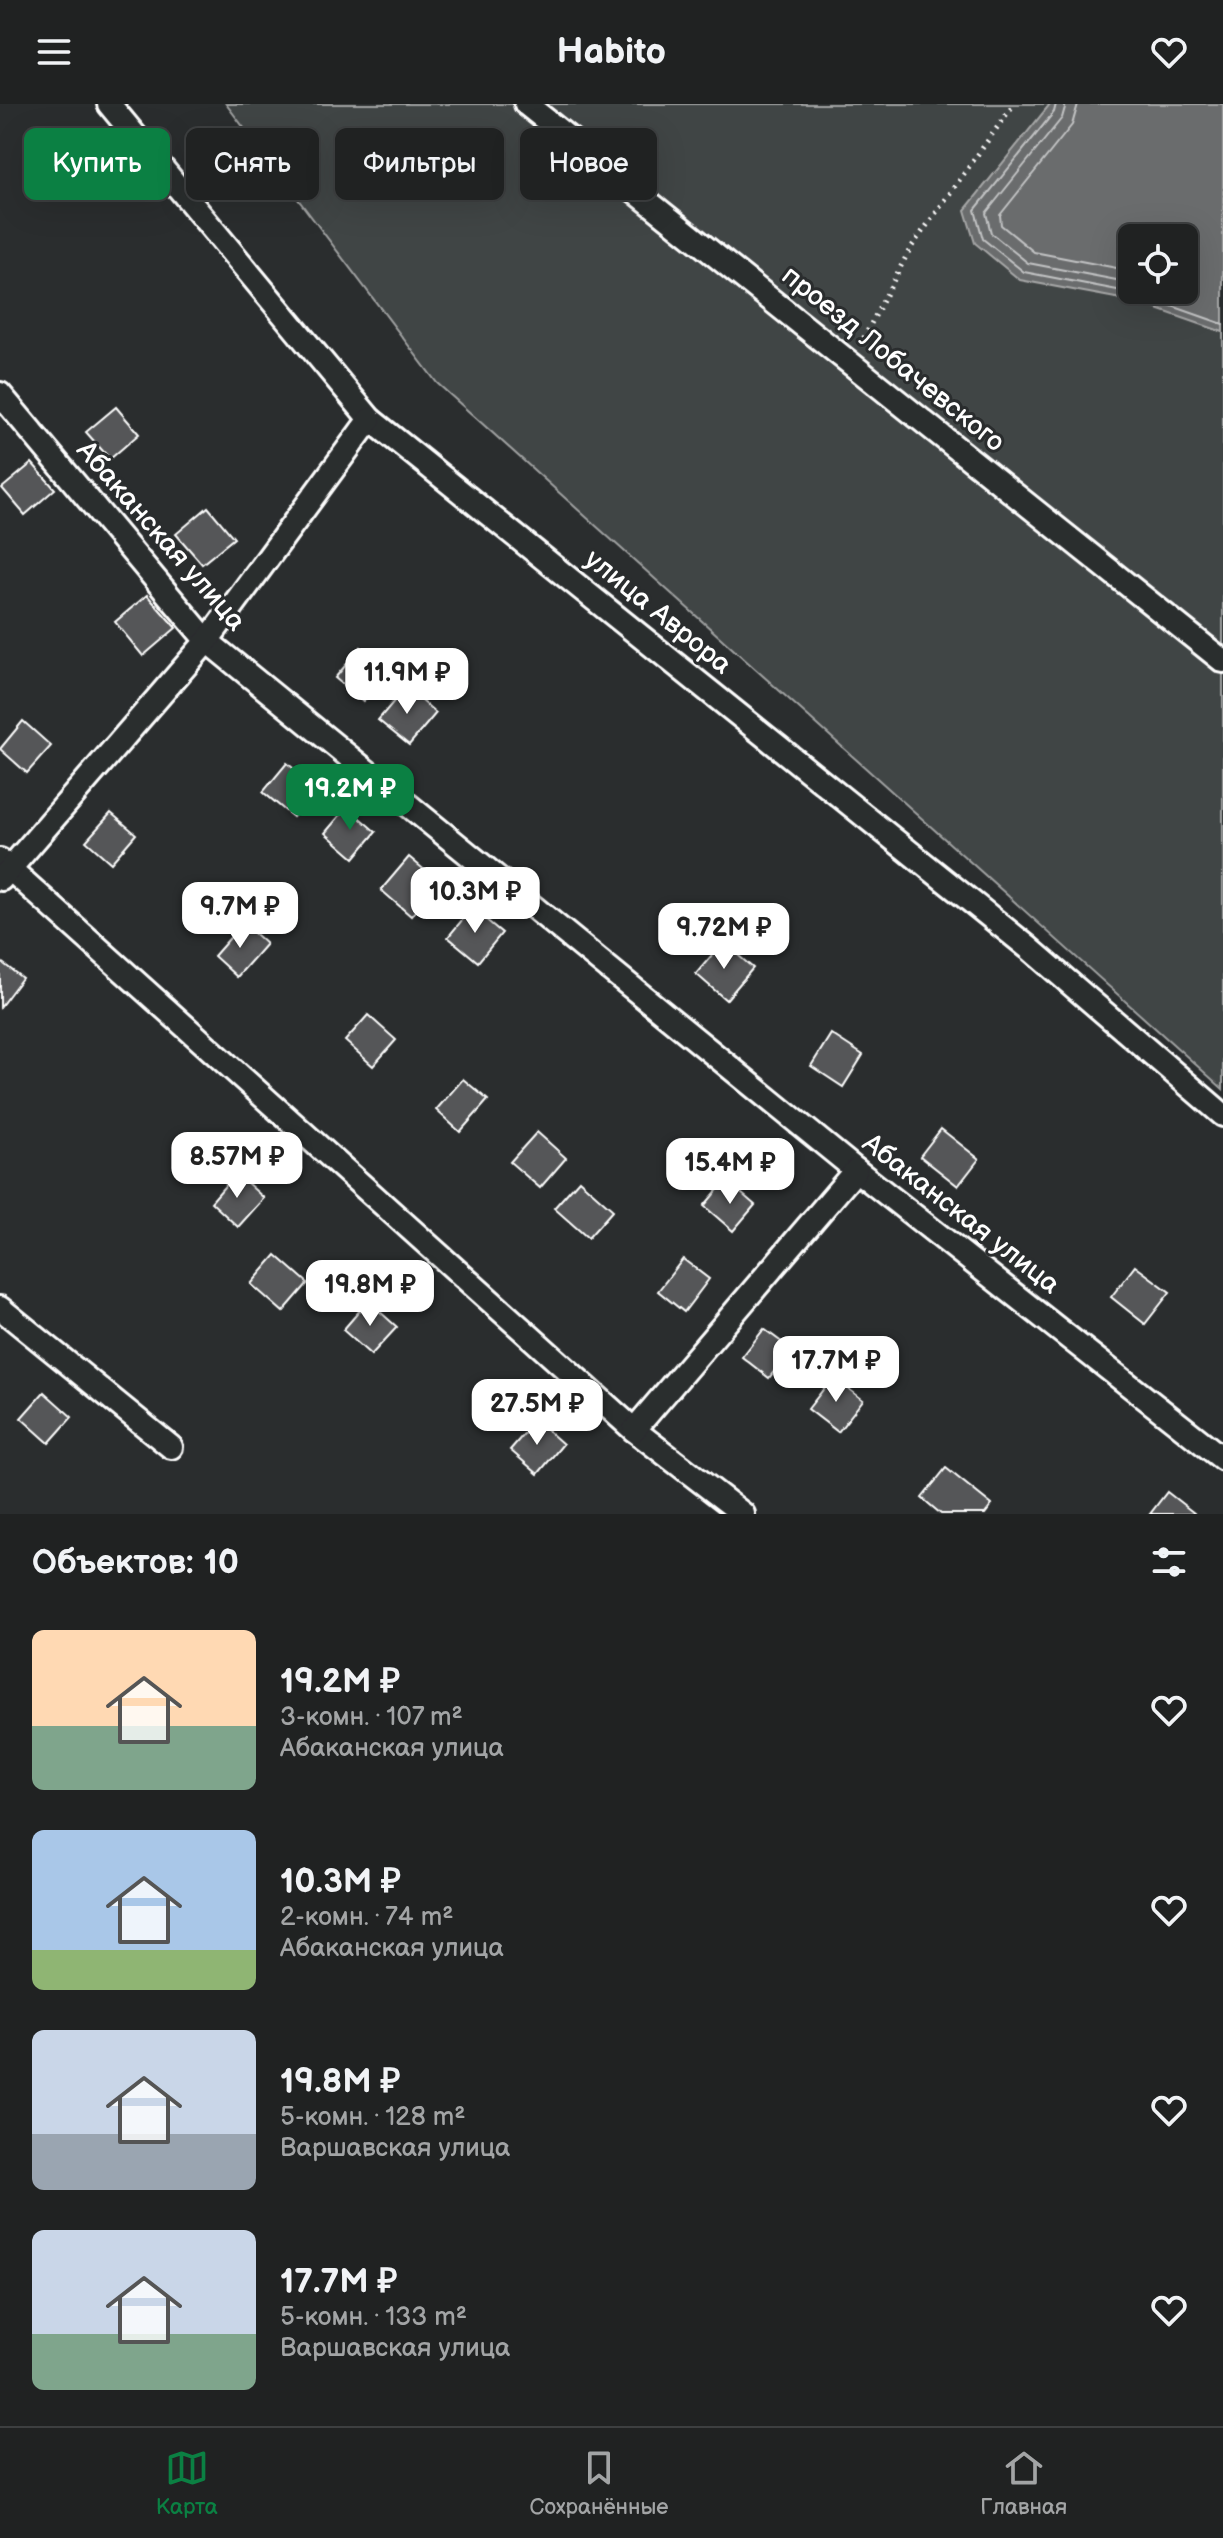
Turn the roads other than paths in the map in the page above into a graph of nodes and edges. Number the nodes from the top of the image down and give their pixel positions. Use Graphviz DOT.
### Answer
graph roads {
  1 [pos="109,104"];
  2 [pos="526,104"];
  3 [pos="0,394"];
  4 [pos="370,419"];
  5 [pos="207,641"];
  6 [pos="1223,661"];
  7 [pos="3,869"];
  8 [pos="1223,1115"];
  9 [pos="856,1170"];
  10 [pos="0,1308"];
  11 [pos="634,1430"];
  12 [pos="171,1447"];
  13 [pos="1223,1459"];
  14 [pos="743,1514"];
  1 -- 4 [label="street, улица Аврора"];
  2 -- 6 [label="street, проезд Лобачевского"];
  3 -- 5 [label="street, Абаканская улица"];
  4 -- 5 [label="street"];
  4 -- 8 [label="street, улица Аврора"];
  5 -- 7 [label="street"];
  5 -- 9 [label="street, Абаканская улица"];
  7 -- 11 [label="street"];
  9 -- 11 [label="street"];
  9 -- 13 [label="street, Абаканская улица"];
  10 -- 12 [label="street"];
  11 -- 14 [label="street"];
}
